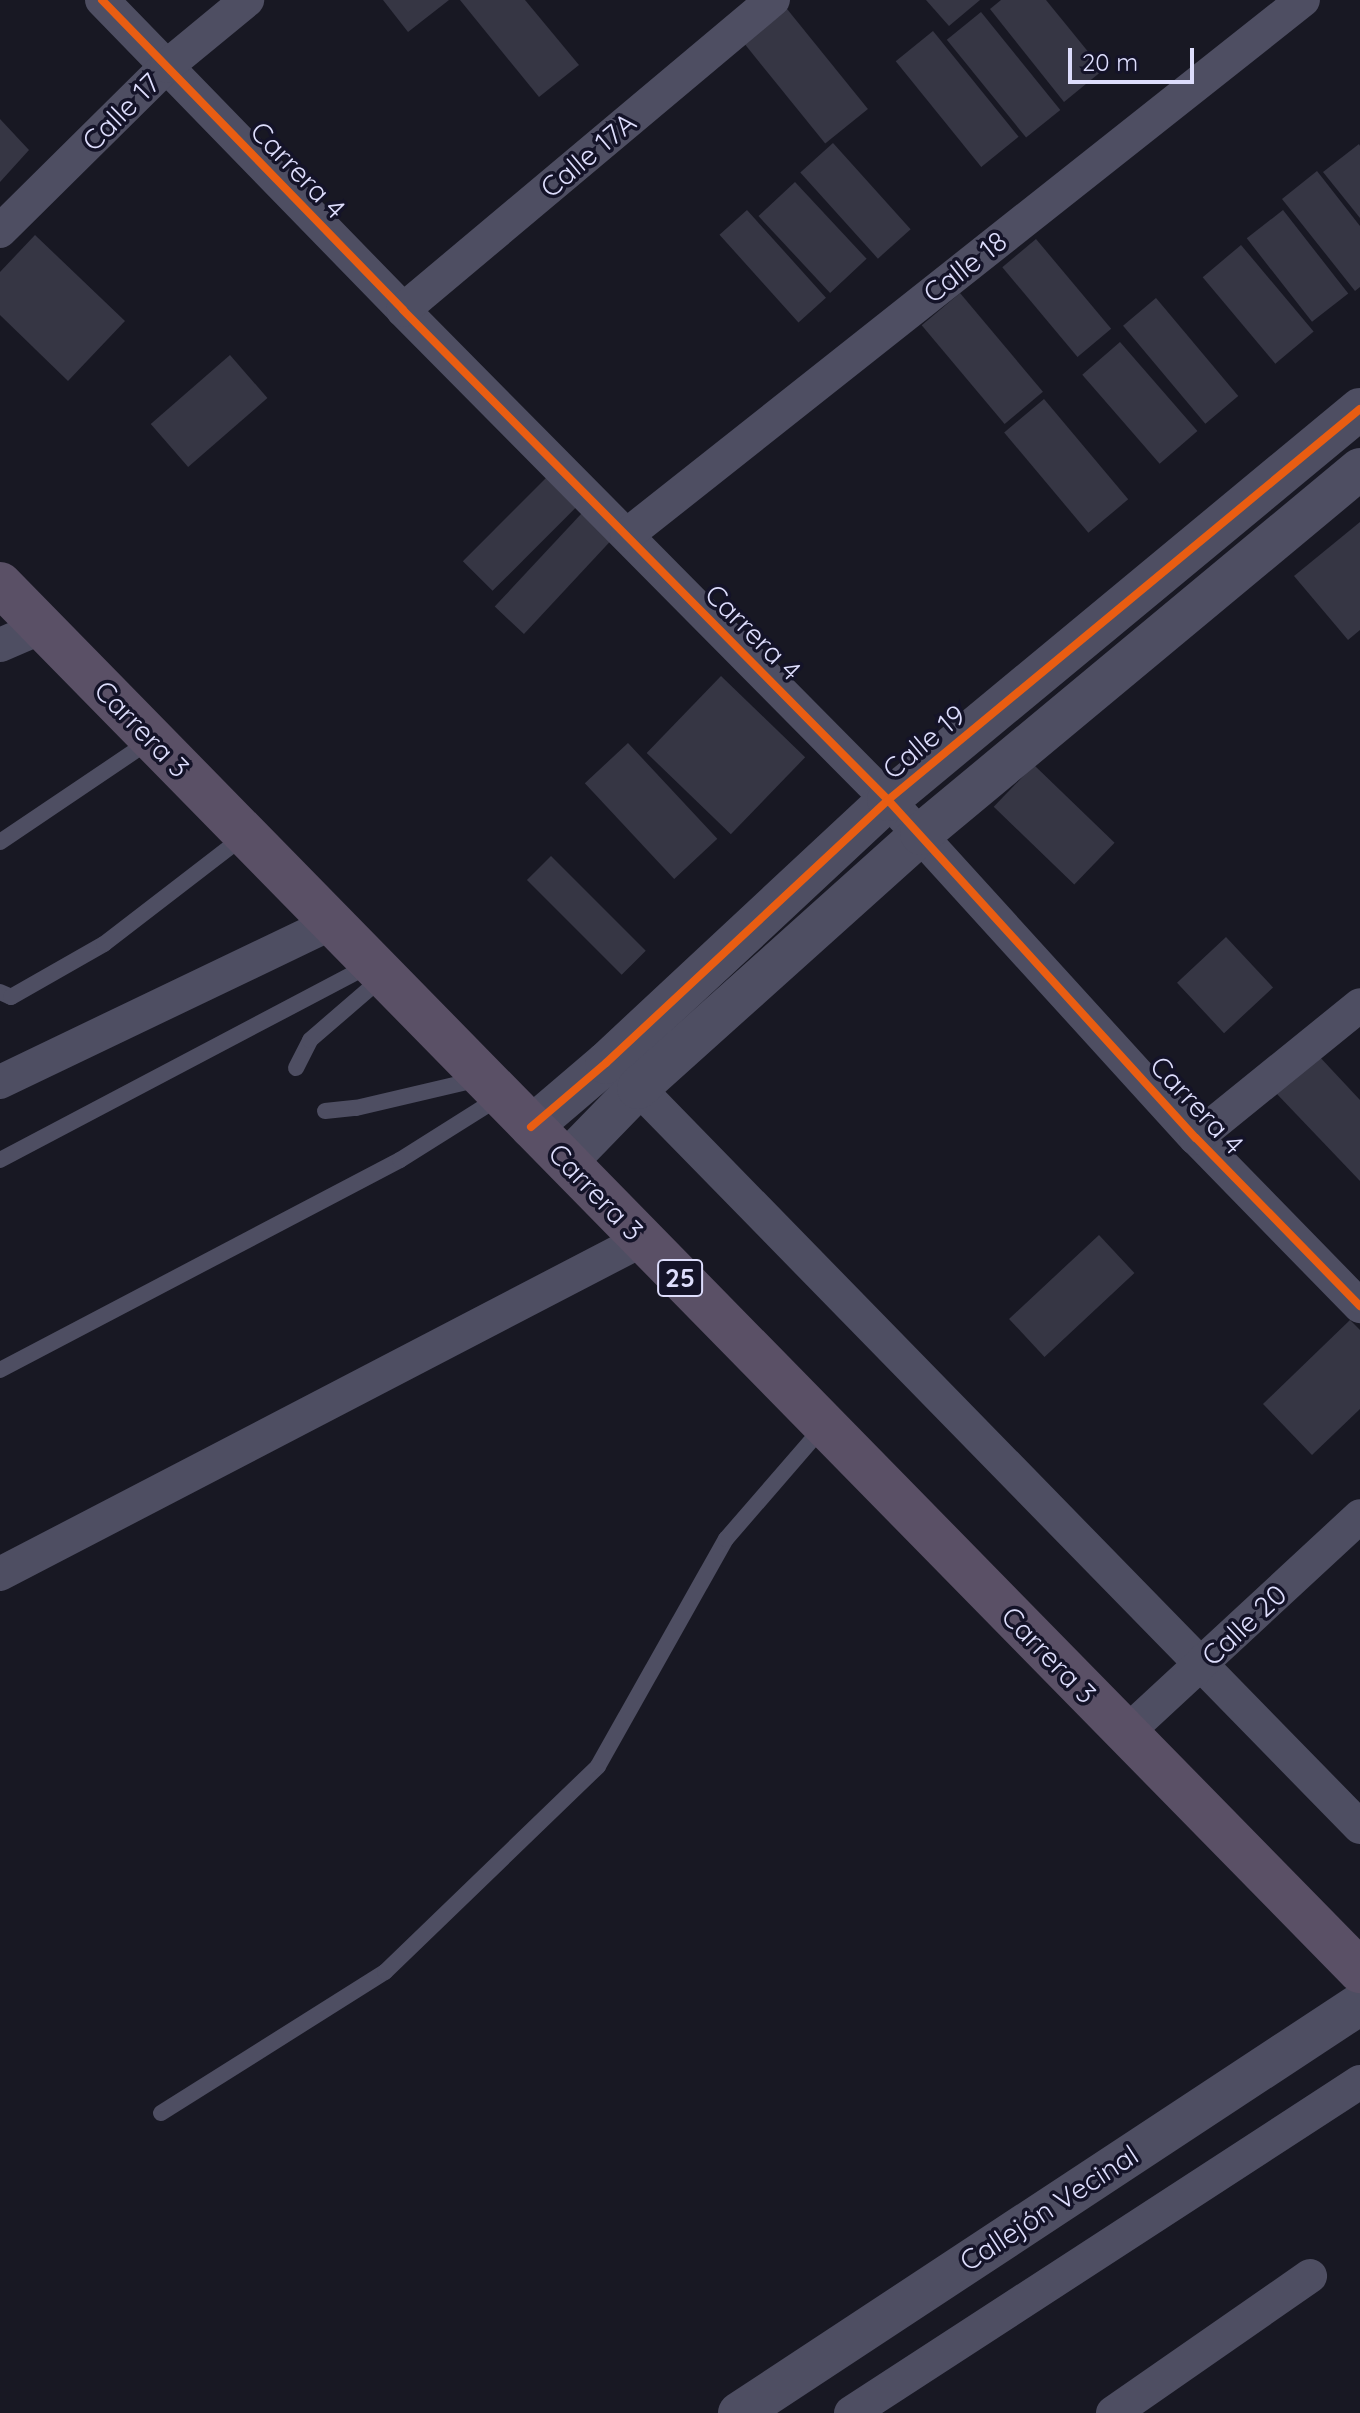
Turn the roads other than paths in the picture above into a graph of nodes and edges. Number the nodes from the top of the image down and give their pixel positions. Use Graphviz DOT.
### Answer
graph roads {
  1 [pos="102,0"];
  2 [pos="247,0"];
  3 [pos="773,0"];
  4 [pos="1303,0"];
  5 [pos="167,66"];
  6 [pos="0,231"];
  7 [pos="403,310"];
  8 [pos="1360,409"];
  9 [pos="1360,469"];
  10 [pos="627,535"];
  11 [pos="0,584"];
  12 [pos="42,627"];
  13 [pos="0,645"];
  14 [pos="152,739"];
  15 [pos="888,800"];
  16 [pos="246,834"];
  17 [pos="921,834"];
  18 [pos="0,842"];
  19 [pos="332,923"];
  20 [pos="378,970"];
  21 [pos="0,992"];
  22 [pos="1360,1005"];
  23 [pos="296,1068"];
  24 [pos="622,1075"];
  25 [pos="0,1082"];
  26 [pos="493,1087"];
  27 [pos="325,1111"];
  28 [pos="531,1127"];
  29 [pos="1196,1138"];
  30 [pos="0,1160"];
  31 [pos="566,1162"];
  32 [pos="642,1240"];
  33 [pos="1360,1306"];
  34 [pos="0,1370"];
  35 [pos="824,1425"];
  36 [pos="1360,1516"];
  37 [pos="0,1574"];
  38 [pos="1202,1665"];
  39 [pos="1126,1733"];
  40 [pos="1360,1827"];
  41 [pos="1360,1971"];
  42 [pos="1360,2004"];
  43 [pos="1360,2082"];
  44 [pos="161,2113"];
  45 [pos="1310,2276"];
  46 [pos="739,2413"];
  47 [pos="851,2413"];
  48 [pos="1113,2413"];
  1 -- 5 [label="street, Carrera 4"];
  2 -- 5 [label="street, Calle 17"];
  3 -- 7 [label="street, Calle 17A"];
  4 -- 10 [label="street, Calle 18"];
  5 -- 6 [label="street, Calle 17"];
  5 -- 7 [label="street, Carrera 4"];
  7 -- 10 [label="street, Carrera 4"];
  8 -- 15 [label="street, Calle 19"];
  9 -- 17 [label="street, Calle 19"];
  10 -- 15 [label="street, Carrera 4"];
  11 -- 12 [label="highway, Carrera 3 / 25"];
  12 -- 13 [label="street"];
  12 -- 14 [label="highway, Carrera 3 / 25"];
  14 -- 16 [label="highway, Carrera 3 / 25"];
  14 -- 18 [label="lane"];
  15 -- 17 [label="street, Carrera 4"];
  15 -- 24 [label="street, Calle 19"];
  16 -- 19 [label="highway, Carrera 3 / 25"];
  16 -- 21 [label="lane"];
  17 -- 24 [label="street, Calle 19"];
  17 -- 29 [label="street, Carrera 4"];
  19 -- 20 [label="highway, Carrera 3 / 25"];
  19 -- 25 [label="street"];
  20 -- 23 [label="lane"];
  20 -- 26 [label="highway, Carrera 3 / 25"];
  20 -- 30 [label="lane"];
  22 -- 29 [label="street"];
  24 -- 28 [label="street, Calle 19"];
  24 -- 31 [label="street, Calle 19"];
  24 -- 38 [label="street"];
  26 -- 27 [label="lane"];
  26 -- 28 [label="highway, Carrera 3 / 25"];
  26 -- 34 [label="lane"];
  28 -- 31 [label="highway, Carrera 3 / 25"];
  29 -- 33 [label="street, Carrera 4"];
  31 -- 32 [label="highway, Carrera 3 / 25"];
  32 -- 35 [label="highway, Carrera 3 / 25"];
  32 -- 37 [label="street"];
  35 -- 39 [label="highway, Carrera 3 / 25"];
  35 -- 44 [label="lane"];
  36 -- 38 [label="street, Calle 20"];
  38 -- 39 [label="street, Calle 20"];
  38 -- 40 [label="street"];
  39 -- 41 [label="highway, Carrera 3 / 25"];
  42 -- 46 [label="street, Callejón Vecinal"];
  43 -- 47 [label="street"];
  45 -- 48 [label="street"];
}
